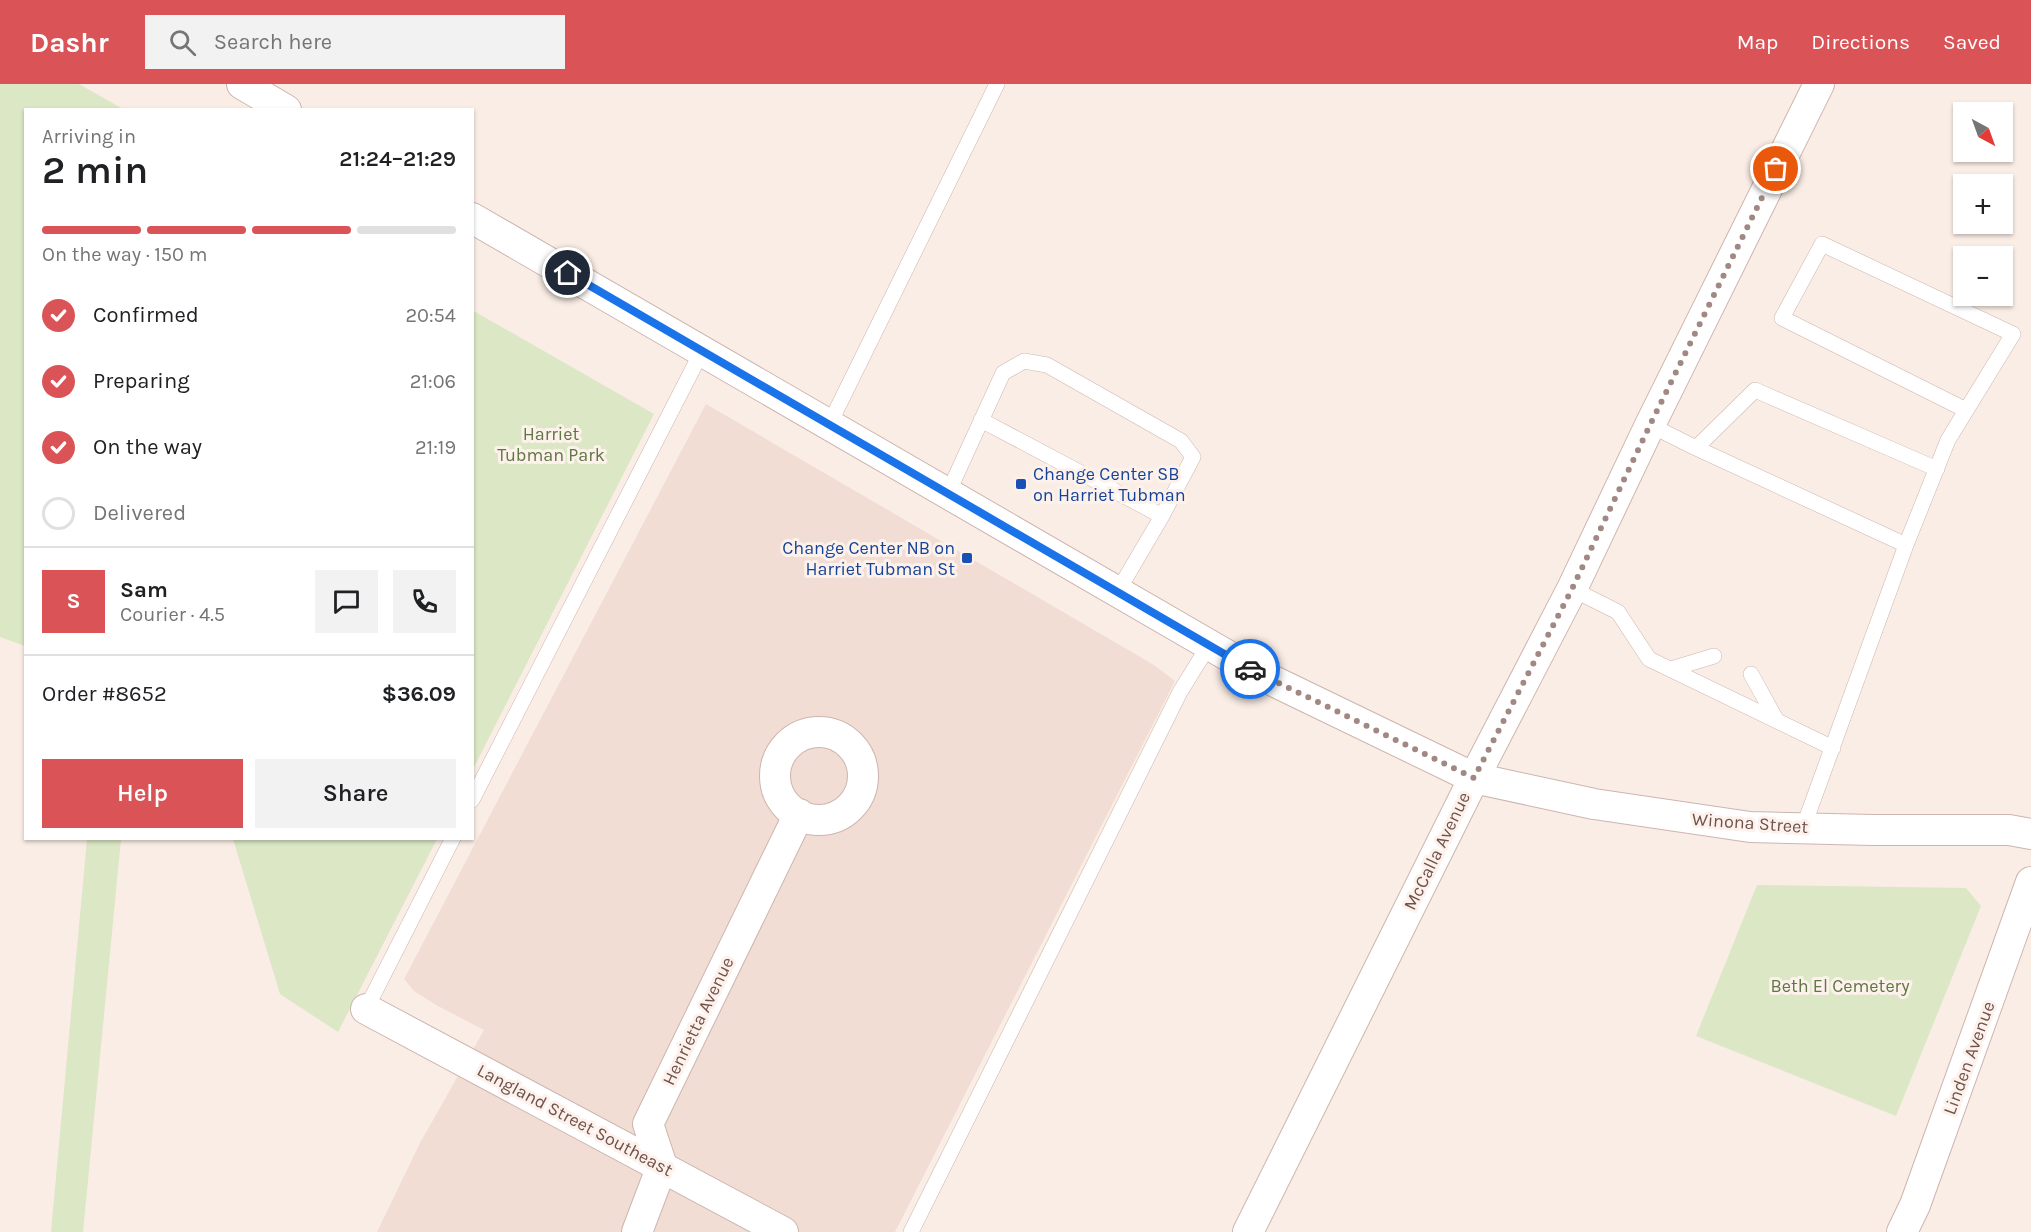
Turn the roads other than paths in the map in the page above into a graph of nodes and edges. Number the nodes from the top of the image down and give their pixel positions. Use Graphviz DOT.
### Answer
graph roads {
  1 [pos="242,84"];
  2 [pos="998,84"];
  3 [pos="1819,84"];
  4 [pos="283,108"];
  5 [pos="474,219"];
  6 [pos="702,351"];
  7 [pos="1966,410"];
  8 [pos="981,420"];
  9 [pos="829,425"];
  10 [pos="1650,425"];
  11 [pos="1696,448"];
  12 [pos="1937,469"];
  13 [pos="948,493"];
  14 [pos="1162,516"];
  15 [pos="1906,545"];
  16 [pos="1572,589"];
  17 [pos="1118,591"];
  18 [pos="1209,645"];
  19 [pos="1714,656"];
  20 [pos="1671,669"];
  21 [pos="1751,674"];
  22 [pos="1777,721"];
  23 [pos="1833,748"];
  24 [pos="1474,778"];
  25 [pos="474,796"];
  26 [pos="798,814"];
  27 [pos="1803,828"];
  28 [pos="2031,834"];
  29 [pos="452,840"];
  30 [pos="2031,882"];
  31 [pos="366,1009"];
  32 [pos="662,1166"];
  33 [pos="637,1232"];
  34 [pos="783,1232"];
  35 [pos="911,1232"];
  36 [pos="1248,1232"];
  37 [pos="1902,1232"];
  1 -- 4 [label="street"];
  2 -- 9 [label="lane"];
  3 -- 10 [label="street, McCalla Avenue"];
  5 -- 6 [label="street, Winona Street"];
  6 -- 9 [label="street, Winona Street"];
  6 -- 25 [label="lane"];
  7 -- 7 [label="lane"];
  7 -- 12 [label="lane"];
  8 -- 13 [label="lane"];
  8 -- 14 [label="lane"];
  8 -- 14 [label="lane"];
  9 -- 13 [label="street, Winona Street"];
  10 -- 11 [label="lane"];
  10 -- 16 [label="street, McCalla Avenue"];
  11 -- 12 [label="lane"];
  11 -- 15 [label="lane"];
  12 -- 15 [label="lane"];
  13 -- 17 [label="street, Winona Street"];
  14 -- 17 [label="lane"];
  15 -- 23 [label="lane"];
  16 -- 20 [label="lane"];
  16 -- 24 [label="street, McCalla Avenue"];
  17 -- 18 [label="street, Winona Street"];
  18 -- 24 [label="street, Winona Street"];
  18 -- 35 [label="lane"];
  19 -- 20 [label="lane"];
  20 -- 22 [label="lane"];
  21 -- 22 [label="lane"];
  22 -- 23 [label="lane"];
  23 -- 27 [label="lane"];
  24 -- 27 [label="street, Winona Street"];
  24 -- 36 [label="street, McCalla Avenue"];
  26 -- 32 [label="street, Henrietta Avenue"];
  27 -- 28 [label="street, Winona Street"];
  29 -- 31 [label="lane"];
  30 -- 37 [label="street, Linden Avenue"];
  31 -- 32 [label="street, Langland Street Southeast"];
  32 -- 33 [label="street"];
  32 -- 34 [label="street, Langland Street Southeast"];
}
